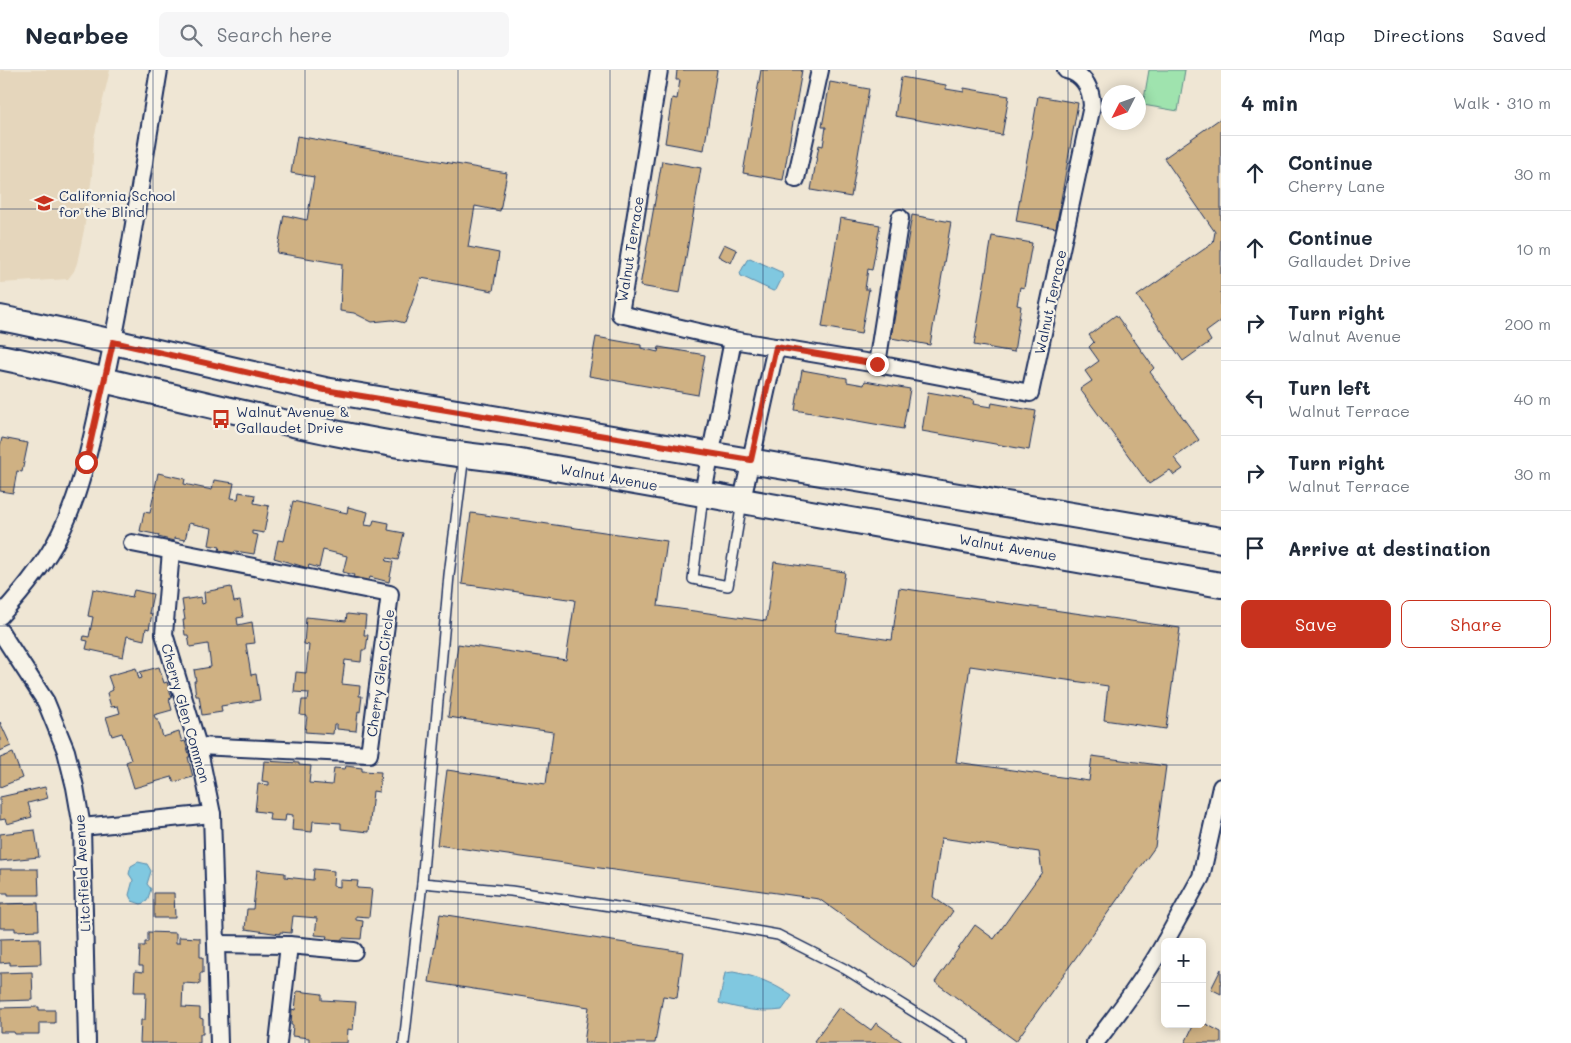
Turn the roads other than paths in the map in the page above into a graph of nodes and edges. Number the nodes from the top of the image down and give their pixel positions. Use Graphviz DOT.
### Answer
graph roads {
  1 [pos="159,70"];
  2 [pos="659,70"];
  3 [pos="820,70"];
  4 [pos="1066,70"];
  5 [pos="796,179"];
  6 [pos="900,218"];
  7 [pos="0,318"];
  8 [pos="733,340"];
  9 [pos="113,342"];
  10 [pos="776,347"];
  11 [pos="0,356"];
  12 [pos="877,364"];
  13 [pos="105,379"];
  14 [pos="711,453"];
  15 [pos="464,455"];
  16 [pos="751,460"];
  17 [pos="703,493"];
  18 [pos="742,500"];
  19 [pos="1221,540"];
  20 [pos="132,543"];
  21 [pos="171,551"];
  22 [pos="1221,585"];
  23 [pos="0,616"];
  24 [pos="0,631"];
  25 [pos="198,746"];
  26 [pos="1221,787"];
  27 [pos="212,814"];
  28 [pos="82,827"];
  29 [pos="422,883"];
  30 [pos="1167,938"];
  31 [pos="217,944"];
  32 [pos="289,945"];
  33 [pos="1161,949"];
  34 [pos="354,951"];
  35 [pos="87,1043"];
  36 [pos="219,1043"];
  37 [pos="278,1043"];
  38 [pos="404,1043"];
  39 [pos="964,1043"];
  40 [pos="1095,1043"];
  1 -- 9 [label="street"];
  2 -- 8 [label="street, Walnut Terrace"];
  3 -- 5 [label="street"];
  4 -- 12 [label="street, Walnut Terrace"];
  6 -- 12 [label="street"];
  7 -- 9 [label="main road"];
  8 -- 10 [label="street, Walnut Terrace"];
  8 -- 14 [label="street"];
  9 -- 13 [label="street"];
  9 -- 14 [label="main road"];
  10 -- 12 [label="street, Walnut Terrace"];
  10 -- 16 [label="street"];
  11 -- 13 [label="main road, Walnut Avenue"];
  13 -- 15 [label="main road, Walnut Avenue"];
  13 -- 23 [label="street"];
  14 -- 16 [label="main road"];
  14 -- 17 [label="street"];
  15 -- 17 [label="main road, Walnut Avenue"];
  15 -- 29 [label="lane"];
  16 -- 18 [label="street"];
  16 -- 19 [label="main road"];
  17 -- 18 [label="main road, Walnut Avenue"];
  17 -- 18 [label="lane"];
  18 -- 22 [label="main road, Walnut Avenue"];
  20 -- 21 [label="street, Cherry Glen Circle"];
  21 -- 25 [label="street, Cherry Glen Common"];
  21 -- 25 [label="street, Cherry Glen Circle"];
  24 -- 28 [label="street, Litchfield Avenue"];
  25 -- 27 [label="street, Cherry Glen Common"];
  26 -- 30 [label="street"];
  27 -- 28 [label="street"];
  27 -- 31 [label="street, Cherry Glen Common"];
  28 -- 35 [label="street, Litchfield Avenue"];
  29 -- 38 [label="lane"];
  29 -- 39 [label="lane"];
  31 -- 32 [label="street"];
  31 -- 36 [label="street, Cherry Glen Common"];
  32 -- 34 [label="street"];
  32 -- 37 [label="street"];
  33 -- 40 [label="street"];
}
